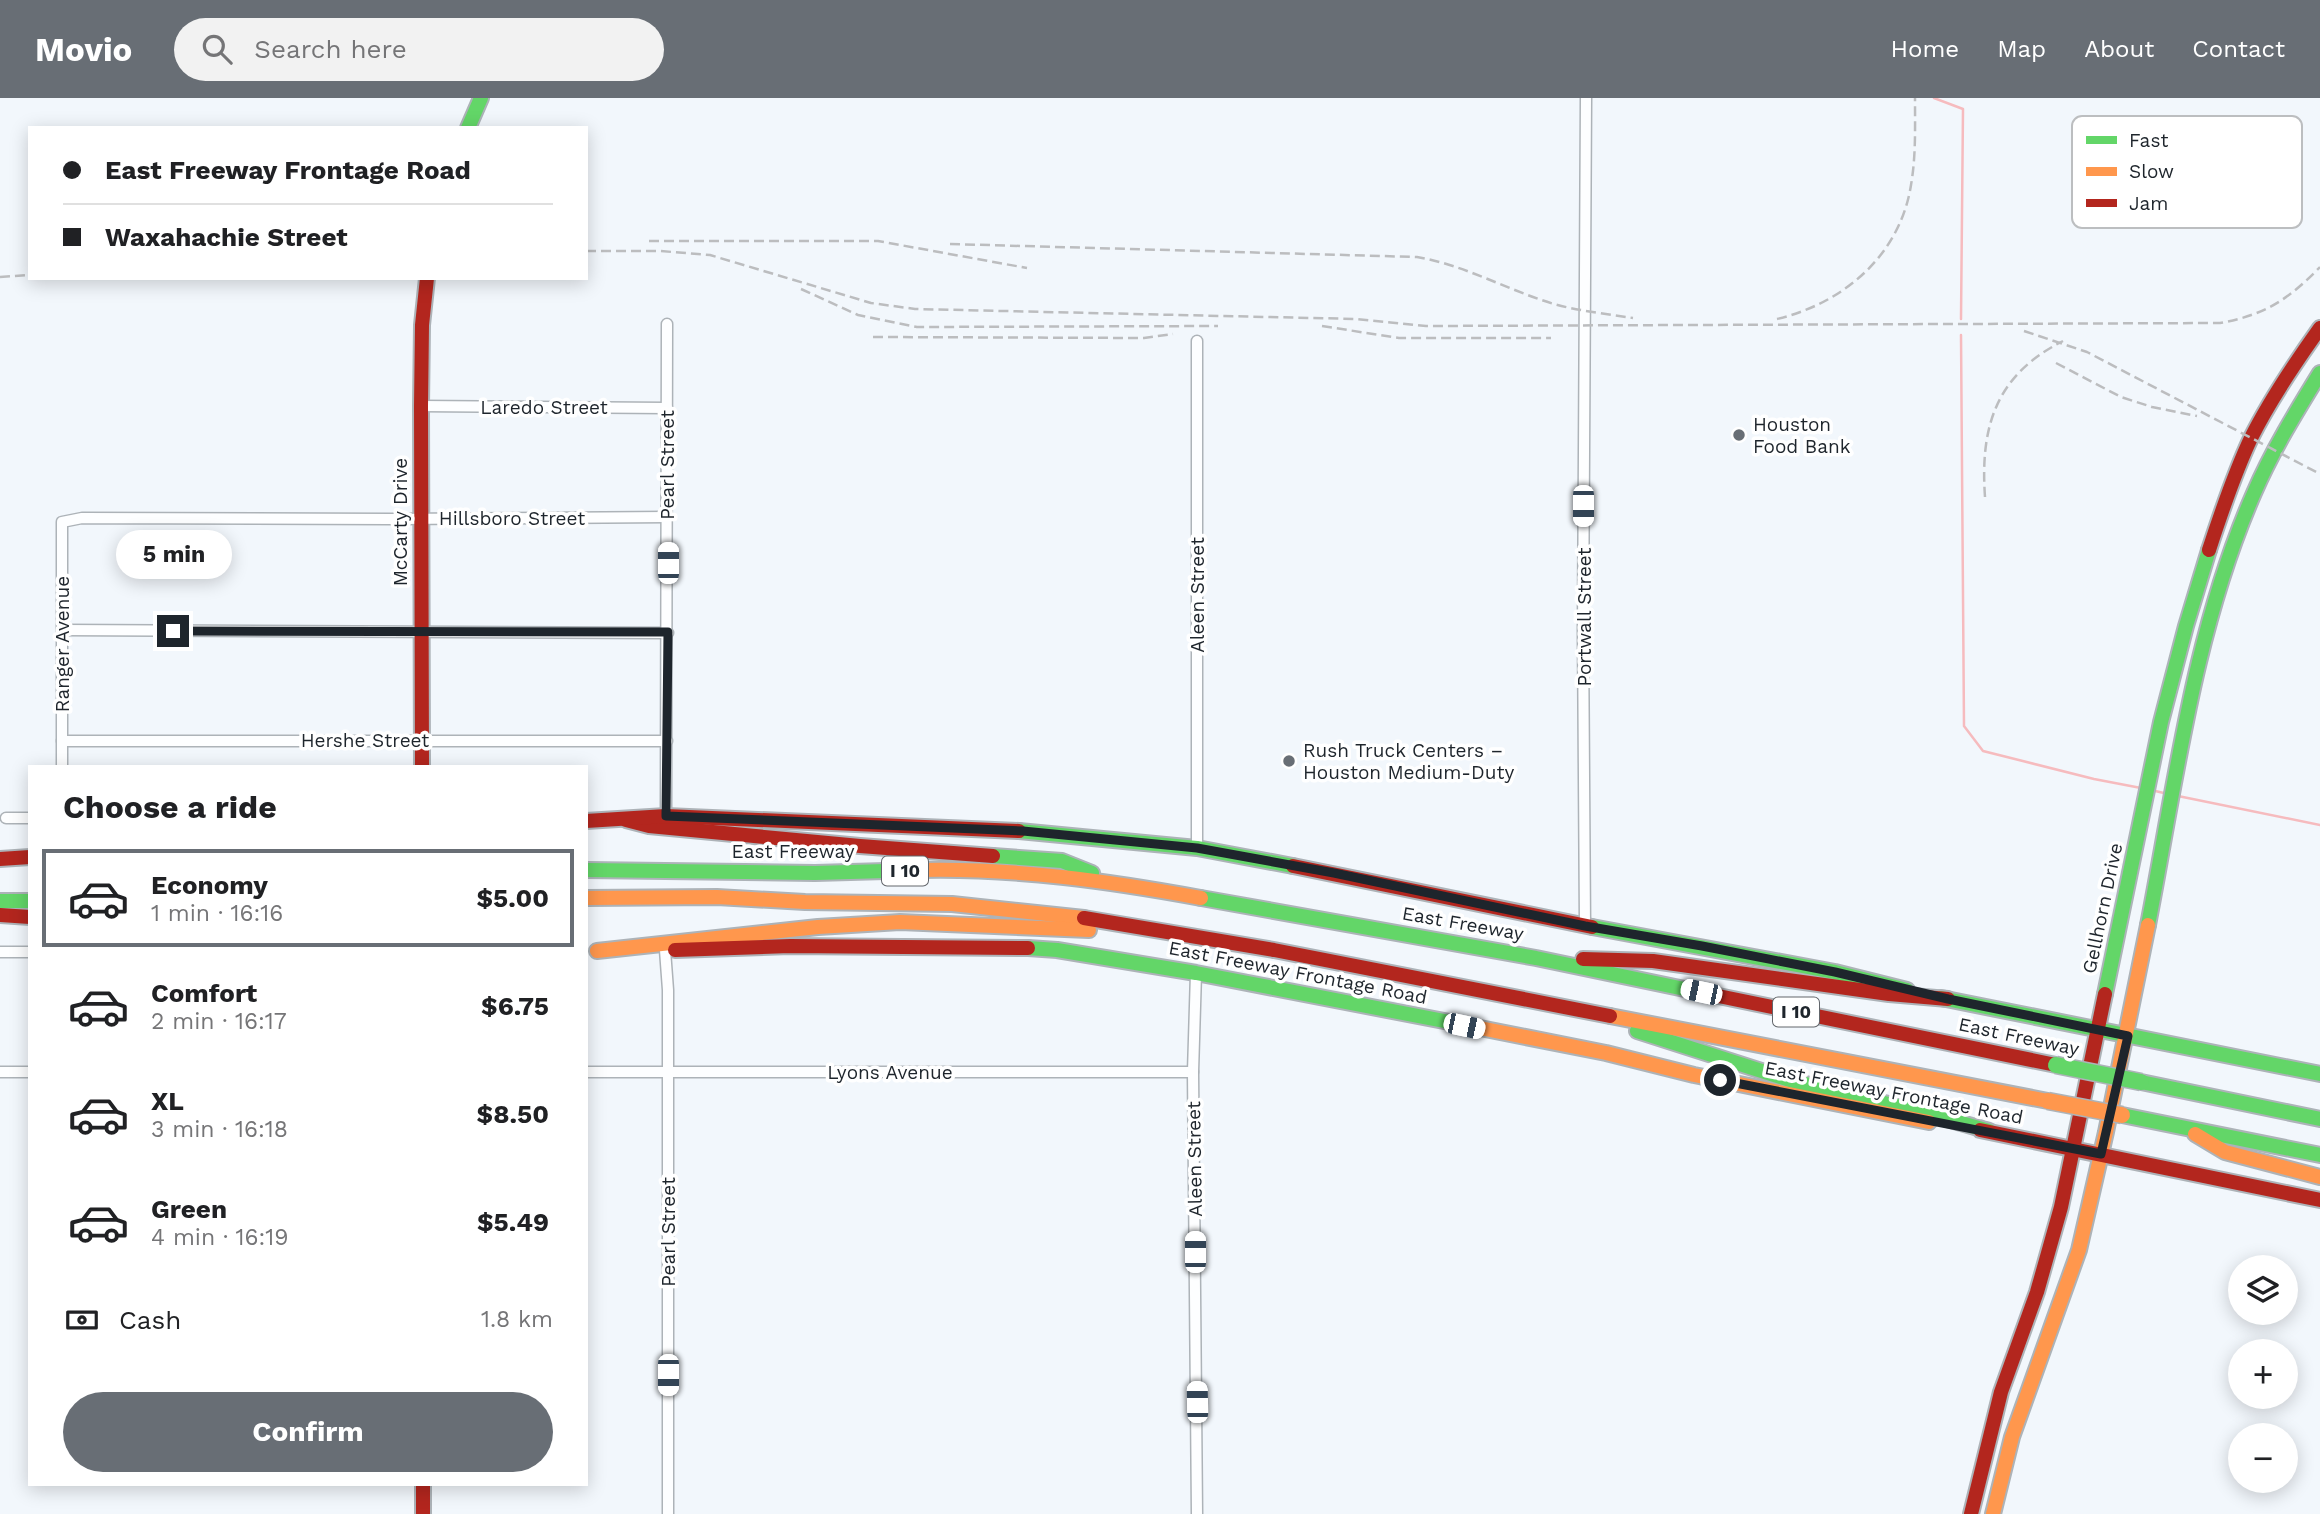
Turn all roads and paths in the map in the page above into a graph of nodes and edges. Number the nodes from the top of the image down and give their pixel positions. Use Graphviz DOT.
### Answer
graph roads {
  1 [pos="481,98"];
  2 [pos="1586,101"];
  3 [pos="469,126"];
  4 [pos="427,280"];
  5 [pos="667,324"];
  6 [pos="2320,328"];
  7 [pos="1197,341"];
  8 [pos="2320,373"];
  9 [pos="2271,402"];
  10 [pos="421,406"];
  11 [pos="667,408"];
  12 [pos="2295,412"];
  13 [pos="668,517"];
  14 [pos="2218,518"];
  15 [pos="421,519"];
  16 [pos="62,522"];
  17 [pos="2238,529"];
  18 [pos="62,630"];
  19 [pos="421,632"];
  20 [pos="668,632"];
  21 [pos="2183,636"];
  22 [pos="2204,643"];
  23 [pos="2161,722"];
  24 [pos="2184,727"];
  25 [pos="422,740"];
  26 [pos="62,741"];
  27 [pos="667,741"];
  28 [pos="62,765"];
  29 [pos="422,765"];
  30 [pos="666,816"];
  31 [pos="6,818"];
  32 [pos="28,818"];
  33 [pos="626,820"];
  34 [pos="588,821"];
  35 [pos="1197,848"];
  36 [pos="28,857"];
  37 [pos="0,859"];
  38 [pos="2132,867"];
  39 [pos="0,869"];
  40 [pos="28,869"];
  41 [pos="588,870"];
  42 [pos="2157,875"];
  43 [pos="1118,883"];
  44 [pos="588,898"];
  45 [pos="0,901"];
  46 [pos="28,901"];
  47 [pos="0,915"];
  48 [pos="28,917"];
  49 [pos="1585,926"];
  50 [pos="1189,935"];
  51 [pos="665,950"];
  52 [pos="592,951"];
  53 [pos="0,952"];
  54 [pos="28,952"];
  55 [pos="1536,958"];
  56 [pos="1196,973"];
  57 [pos="1948,999"];
  58 [pos="1553,1005"];
  59 [pos="2098,1029"];
  60 [pos="2128,1036"];
  61 [pos="0,1072"];
  62 [pos="28,1072"];
  63 [pos="588,1072"];
  64 [pos="668,1072"];
  65 [pos="1194,1072"];
  66 [pos="2320,1074"];
  67 [pos="2320,1117"];
  68 [pos="2183,1127"];
  69 [pos="1989,1132"];
  70 [pos="2074,1147"];
  71 [pos="2101,1154"];
  72 [pos="2320,1155"];
  73 [pos="2320,1177"];
  74 [pos="2320,1200"];
  75 [pos="2033,1304"];
  76 [pos="2057,1315"];
  77 [pos="423,1486"];
  78 [pos="423,1514"];
  79 [pos="668,1514"];
  80 [pos="1198,1514"];
  81 [pos="1971,1514"];
  82 [pos="1993,1514"];
  1 -- 3 [label="main road"];
  2 -- 49 [label="street, Portwall Street"];
  4 -- 10 [label="main road, McCarty Drive"];
  5 -- 11 [label="street, Pearl Street"];
  6 -- 9 [label="main road, Gellhorn Drive"];
  7 -- 35 [label="street, Aleen Street"];
  8 -- 12 [label="main road"];
  9 -- 12 [label="main road"];
  9 -- 14 [label="main road, Gellhorn Drive"];
  10 -- 11 [label="street, Laredo Street"];
  10 -- 15 [label="main road, McCarty Drive"];
  11 -- 13 [label="street, Pearl Street"];
  12 -- 17 [label="main road"];
  13 -- 15 [label="street, Hillsboro Street"];
  13 -- 20 [label="street, Pearl Street"];
  14 -- 17 [label="main road"];
  14 -- 21 [label="main road, Gellhorn Drive"];
  15 -- 16 [label="street, Hillsboro Street"];
  15 -- 19 [label="main road, McCarty Drive"];
  16 -- 18 [label="street, Ranger Avenue"];
  17 -- 22 [label="main road"];
  18 -- 19 [label="street"];
  18 -- 26 [label="street, Ranger Avenue"];
  19 -- 20 [label="street"];
  19 -- 25 [label="main road, McCarty Drive"];
  20 -- 27 [label="street, Pearl Street"];
  21 -- 22 [label="main road"];
  21 -- 23 [label="main road, Gellhorn Drive"];
  22 -- 24 [label="main road"];
  23 -- 24 [label="main road"];
  23 -- 38 [label="main road, Gellhorn Drive"];
  24 -- 42 [label="main road"];
  25 -- 26 [label="street, Hershe Street"];
  25 -- 27 [label="street, Hershe Street"];
  25 -- 29 [label="main road, McCarty Drive"];
  26 -- 28 [label="street, Ranger Avenue"];
  27 -- 30 [label="street, Pearl Street"];
  30 -- 33 [label="main road"];
  30 -- 35 [label="main road"];
  31 -- 32 [label="street"];
  33 -- 34 [label="main road"];
  33 -- 43 [label="main road"];
  35 -- 49 [label="main road"];
  36 -- 37 [label="main road"];
  38 -- 42 [label="main road"];
  38 -- 59 [label="main road, Gellhorn Drive"];
  39 -- 40 [label="main road"];
  41 -- 43 [label="main road, East Freeway / I 10"];
  42 -- 60 [label="main road"];
  43 -- 55 [label="main road, East Freeway / I 10"];
  44 -- 50 [label="main road, I 10"];
  45 -- 46 [label="main road"];
  47 -- 48 [label="main road"];
  49 -- 57 [label="main road"];
  50 -- 52 [label="main road"];
  50 -- 58 [label="main road, I 10"];
  51 -- 52 [label="main road, East Freeway Frontage Road"];
  51 -- 56 [label="main road, East Freeway Frontage Road"];
  51 -- 64 [label="street, Pearl Street"];
  53 -- 54 [label="street"];
  55 -- 57 [label="main road"];
  55 -- 67 [label="main road, East Freeway / I 10, bridge"];
  56 -- 65 [label="street, Aleen Street"];
  56 -- 69 [label="main road, East Freeway Frontage Road"];
  57 -- 59 [label="main road"];
  58 -- 68 [label="main road, I 10, bridge"];
  58 -- 69 [label="main road"];
  59 -- 60 [label="main road"];
  59 -- 70 [label="main road, Gellhorn Drive"];
  60 -- 66 [label="main road"];
  60 -- 71 [label="main road"];
  61 -- 62 [label="street"];
  63 -- 64 [label="street, Lyons Avenue"];
  64 -- 65 [label="street, Lyons Avenue"];
  64 -- 79 [label="street, Pearl Street"];
  65 -- 80 [label="street, Aleen Street"];
  68 -- 72 [label="main road, I 10"];
  68 -- 73 [label="main road"];
  69 -- 70 [label="main road, East Freeway Frontage Road"];
  70 -- 71 [label="main road, East Freeway Frontage Road"];
  70 -- 75 [label="main road, Gellhorn Drive"];
  71 -- 74 [label="main road, East Freeway Frontage Road"];
  71 -- 76 [label="main road"];
  75 -- 76 [label="main road"];
  75 -- 81 [label="main road, Gellhorn Drive"];
  76 -- 82 [label="main road"];
  77 -- 78 [label="main road"];
}
